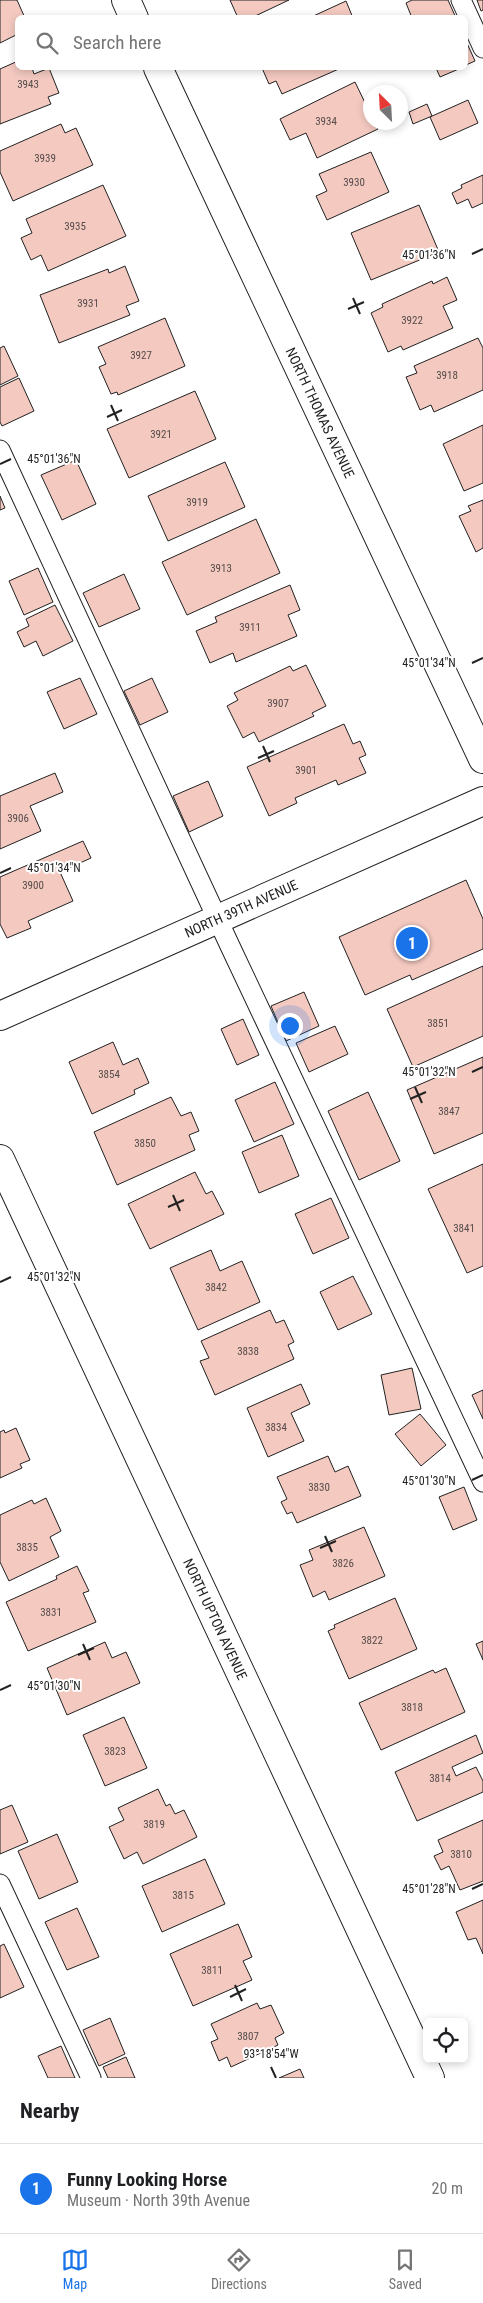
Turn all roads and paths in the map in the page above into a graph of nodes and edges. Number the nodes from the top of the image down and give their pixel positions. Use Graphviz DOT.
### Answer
graph roads {
  1 [pos="126,0"];
  2 [pos="461,0"];
  3 [pos="133,15"];
  4 [pos="468,15"];
  5 [pos="468,15"];
  6 [pos="483,48"];
  7 [pos="159,70"];
  8 [pos="0,450"];
  9 [pos="483,759"];
  10 [pos="483,801"];
  11 [pos="219,919"];
  12 [pos="0,1016"];
  13 [pos="0,1159"];
  14 [pos="483,1482"];
  15 [pos="0,1884"];
  16 [pos="91,2078"];
  17 [pos="430,2078"];
  1 -- 3 [label="street"];
  2 -- 5 [label="lane"];
  4 -- 6 [label="lane"];
  7 -- 9 [label="street, NORTH THOMAS AVENUE"];
  8 -- 11 [label="lane"];
  10 -- 11 [label="street, NORTH 39TH AVENUE"];
  11 -- 12 [label="street, NORTH 39TH AVENUE"];
  11 -- 14 [label="lane"];
  13 -- 17 [label="street, NORTH UPTON AVENUE"];
  15 -- 16 [label="lane"];
}
